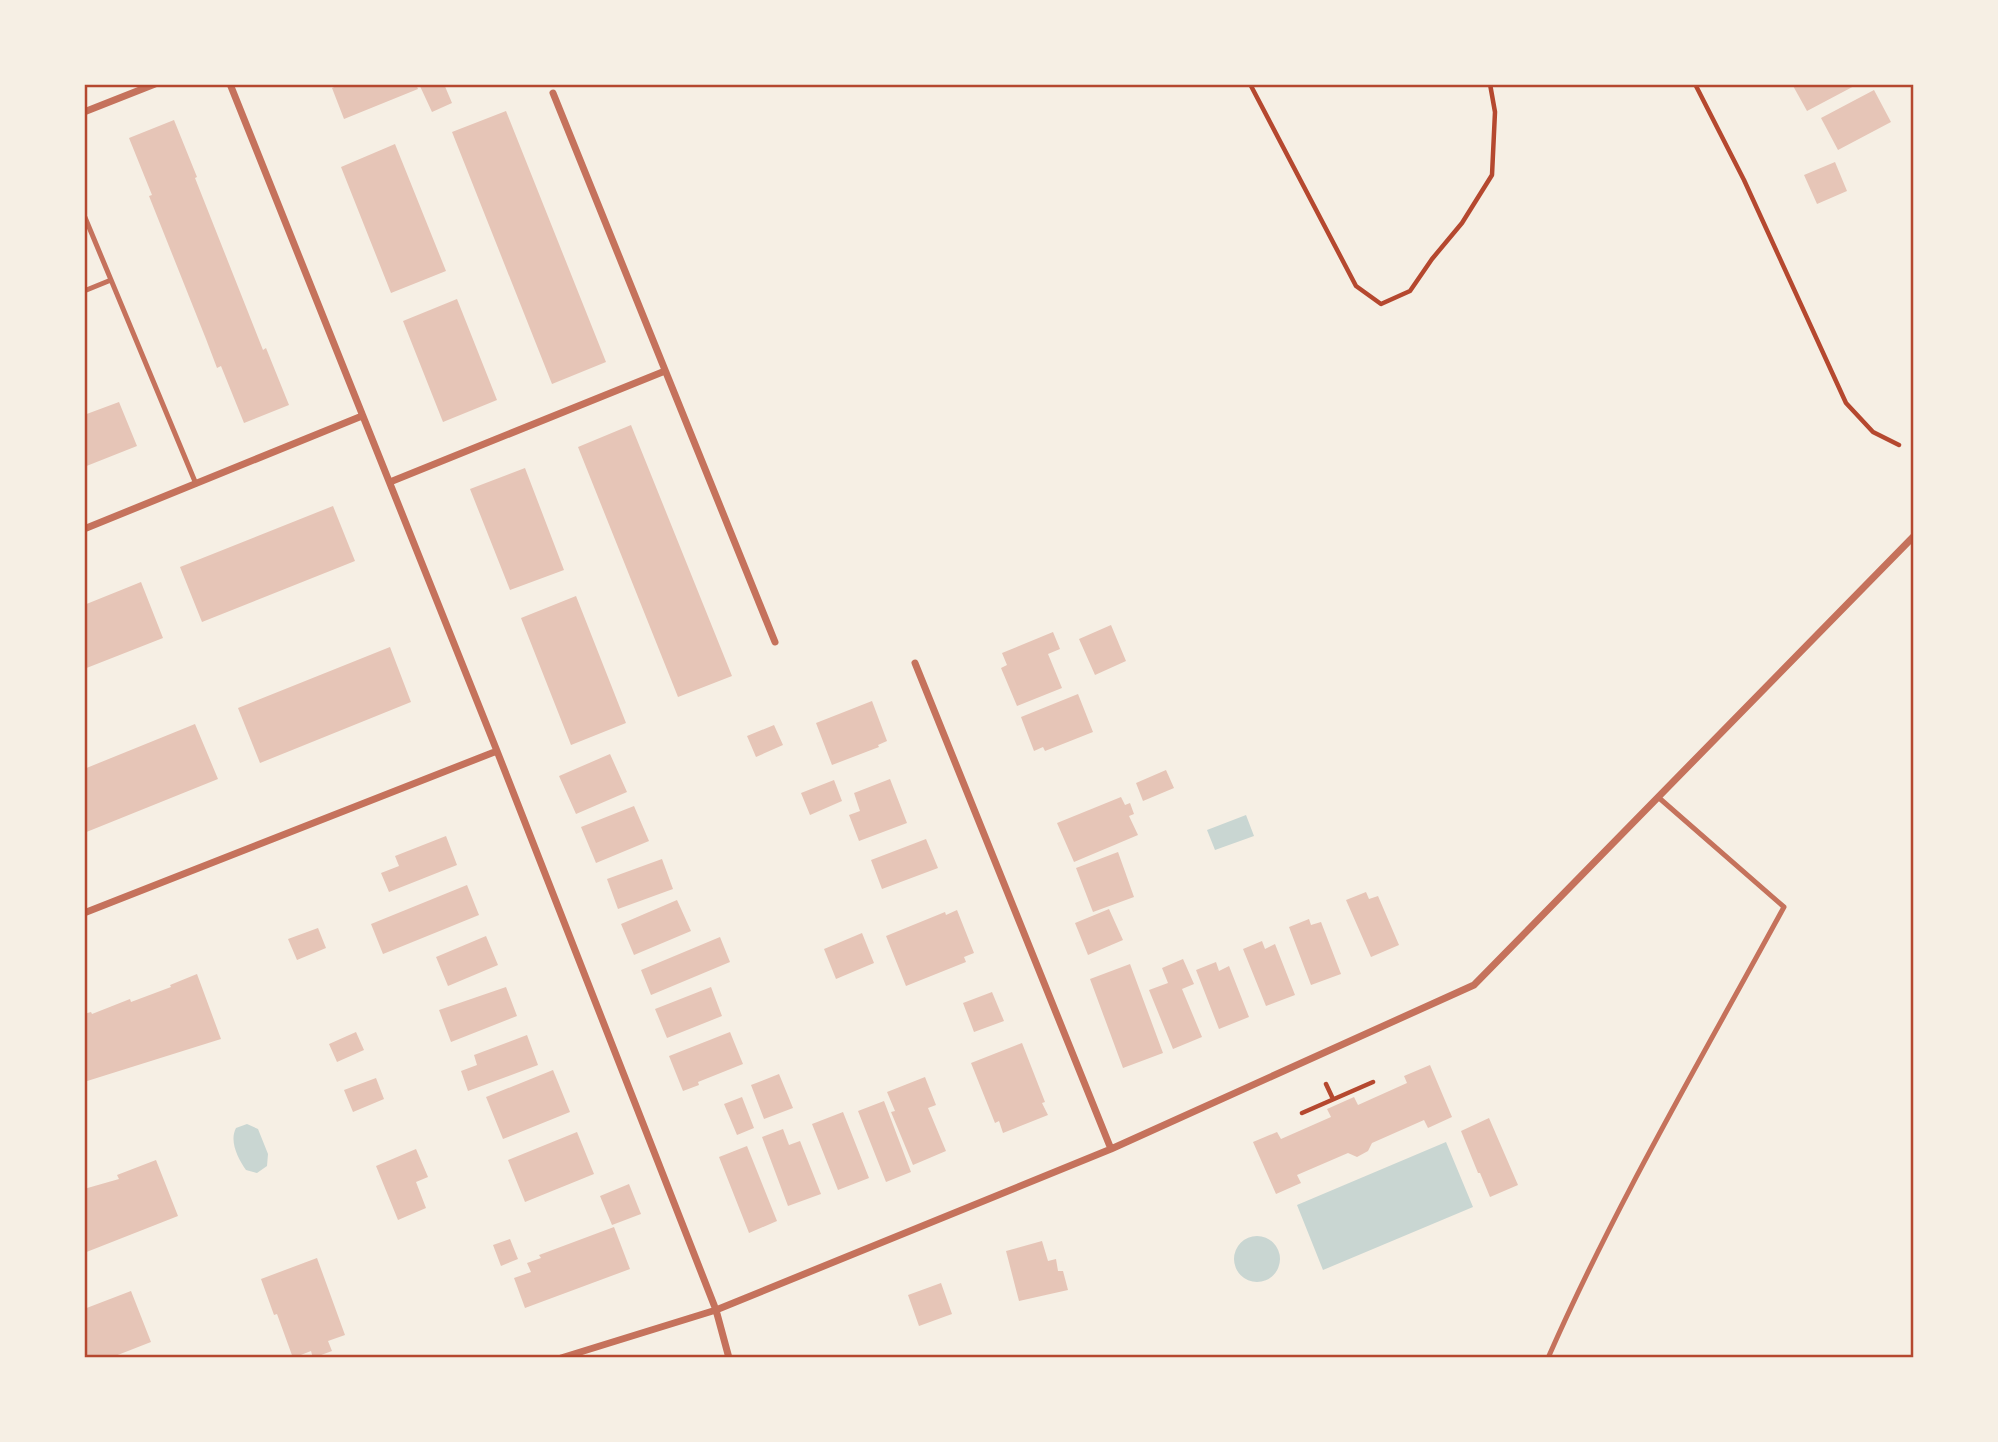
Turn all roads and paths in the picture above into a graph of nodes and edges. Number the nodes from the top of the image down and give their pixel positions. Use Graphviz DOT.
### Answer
graph roads {
  1 [pos="155,84"];
  2 [pos="230,84"];
  3 [pos="1250,84"];
  4 [pos="1490,84"];
  5 [pos="1695,84"];
  6 [pos="553,93"];
  7 [pos="84,112"];
  8 [pos="84,215"];
  9 [pos="111,280"];
  10 [pos="84,291"];
  11 [pos="665,371"];
  12 [pos="362,416"];
  13 [pos="1899,445"];
  14 [pos="390,482"];
  15 [pos="196,484"];
  16 [pos="84,530"];
  17 [pos="1914,536"];
  18 [pos="775,642"];
  19 [pos="915,663"];
  20 [pos="497,751"];
  21 [pos="1658,797"];
  22 [pos="84,913"];
  23 [pos="1373,1082"];
  24 [pos="1326,1084"];
  25 [pos="1333,1099"];
  26 [pos="1302,1113"];
  27 [pos="1111,1149"];
  28 [pos="716,1310"];
  29 [pos="561,1358"];
  30 [pos="729,1358"];
  31 [pos="1548,1358"];
  1 -- 7 [label="street"];
  2 -- 12 [label="street"];
  3 -- 4 [label="path"];
  5 -- 13 [label="path"];
  6 -- 11 [label="street"];
  8 -- 9 [label="lane"];
  9 -- 10 [label="lane"];
  9 -- 15 [label="lane"];
  11 -- 14 [label="street"];
  11 -- 18 [label="street"];
  12 -- 14 [label="street"];
  12 -- 15 [label="street"];
  14 -- 20 [label="street"];
  15 -- 16 [label="street"];
  17 -- 21 [label="street"];
  19 -- 27 [label="street"];
  20 -- 22 [label="street"];
  20 -- 28 [label="street"];
  21 -- 27 [label="street"];
  21 -- 31 [label="lane"];
  23 -- 25 [label="path"];
  24 -- 25 [label="path"];
  25 -- 26 [label="path"];
  27 -- 28 [label="street"];
  28 -- 29 [label="street"];
  28 -- 30 [label="street"];
}
